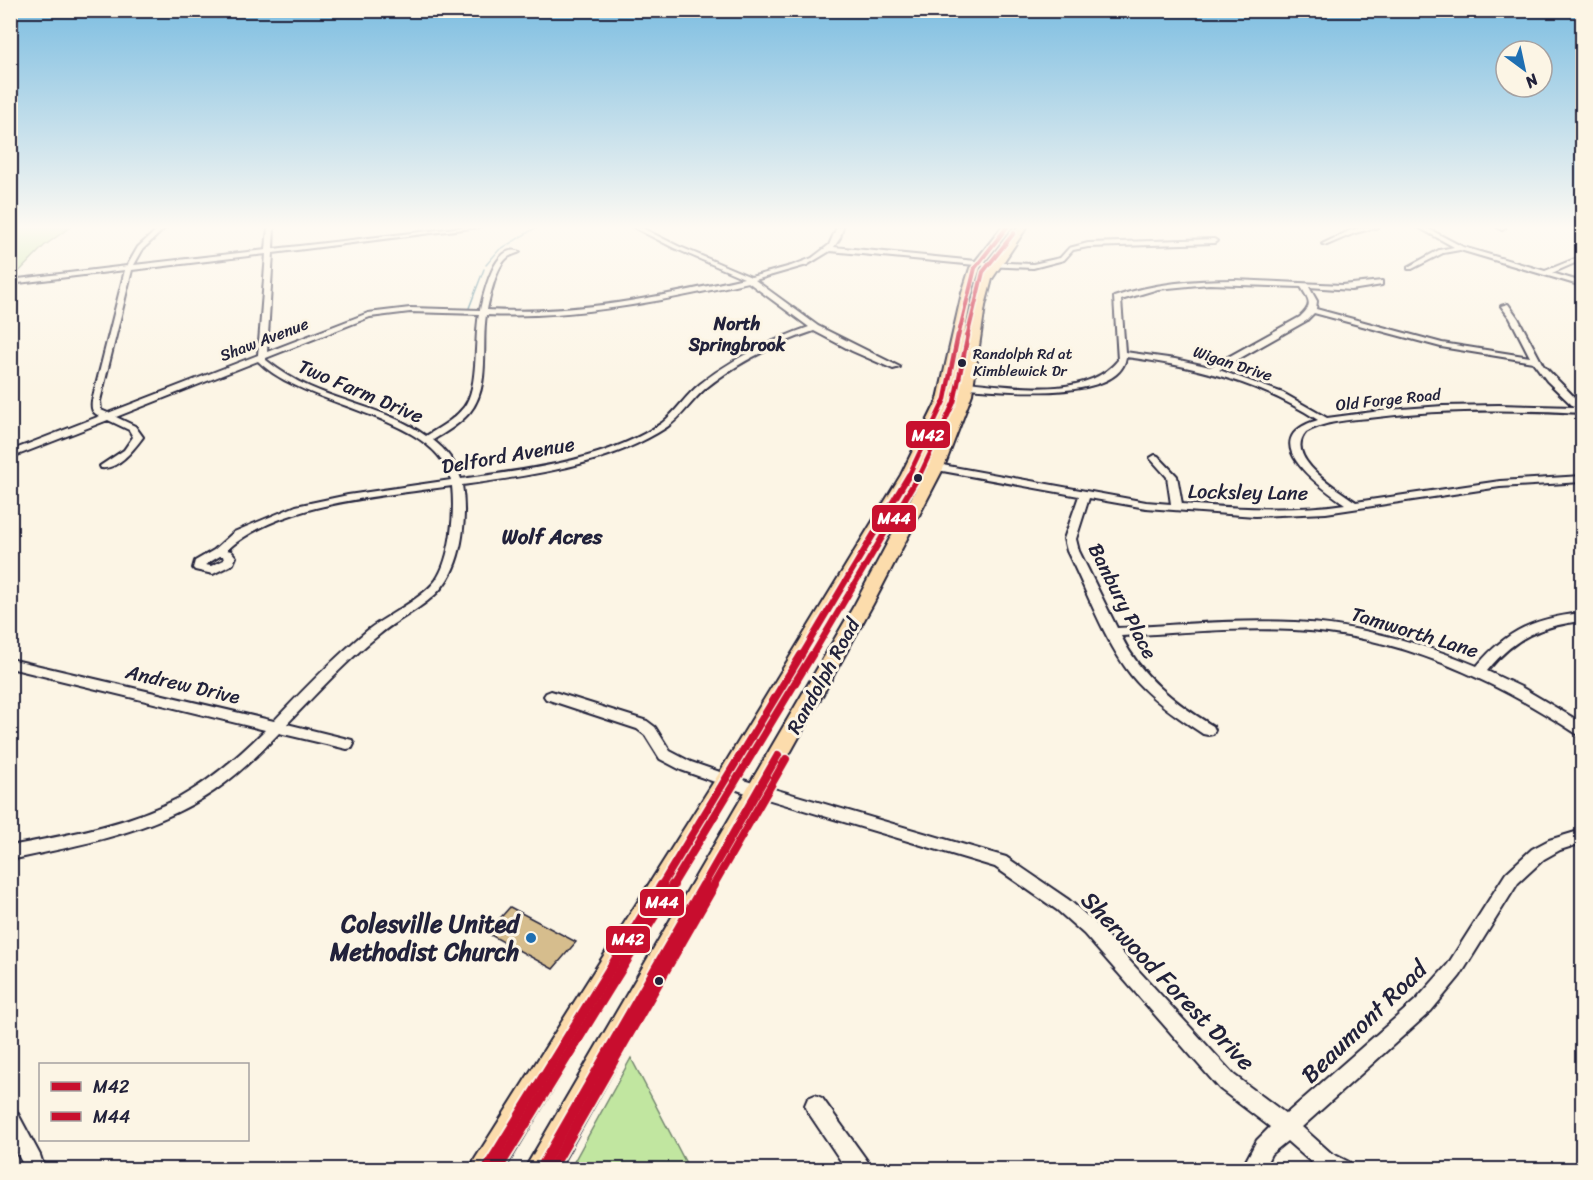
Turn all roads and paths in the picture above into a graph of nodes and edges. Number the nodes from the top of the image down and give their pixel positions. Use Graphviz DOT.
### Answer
graph roads {
  1 [pos="126,282"];
  2 [pos="268,282"];
  3 [pos="493,282"];
  4 [pos="733,282"];
  5 [pos="753,282"];
  6 [pos="975,282"];
  7 [pos="986,282"];
  8 [pos="1242,282"];
  9 [pos="1244,282"];
  10 [pos="1379,284"];
  11 [pos="1304,285"];
  12 [pos="1505,306"];
  13 [pos="1312,310"];
  14 [pos="484,313"];
  15 [pos="815,328"];
  16 [pos="1123,354"];
  17 [pos="262,356"];
  18 [pos="1535,360"];
  19 [pos="896,367"];
  20 [pos="1212,370"];
  21 [pos="966,385"];
  22 [pos="1582,409"];
  23 [pos="107,417"];
  24 [pos="1326,421"];
  25 [pos="428,439"];
  26 [pos="10,455"];
  27 [pos="1155,458"];
  28 [pos="925,465"];
  29 [pos="105,466"];
  30 [pos="1582,479"];
  31 [pos="458,484"];
  32 [pos="1085,495"];
  33 [pos="1354,506"];
  34 [pos="1177,508"];
  35 [pos="218,552"];
  36 [pos="1582,617"];
  37 [pos="1114,632"];
  38 [pos="10,663"];
  39 [pos="1480,671"];
  40 [pos="551,696"];
  41 [pos="277,726"];
  42 [pos="1208,730"];
  43 [pos="1582,730"];
  44 [pos="347,744"];
  45 [pos="726,780"];
  46 [pos="758,791"];
  47 [pos="1582,837"];
  48 [pos="10,854"];
  49 [pos="815,1105"];
  50 [pos="10,1119"];
  51 [pos="1288,1128"];
  52 [pos="34,1170"];
  53 [pos="486,1170"];
  54 [pos="540,1170"];
  55 [pos="860,1170"];
  56 [pos="1251,1170"];
  57 [pos="1341,1170"];
  1 -- 23 [label="street"];
  2 -- 17 [label="street"];
  3 -- 14 [label="street"];
  4 -- 14 [label="street, Shaw Avenue"];
  5 -- 15 [label="street"];
  6 -- 28 [label="main road, Randolph Road"];
  7 -- 21 [label="main road, Randolph Road"];
  8 -- 16 [label="street"];
  9 -- 11 [label="street"];
  10 -- 11 [label="street"];
  11 -- 13 [label="street"];
  12 -- 18 [label="street"];
  13 -- 18 [label="street"];
  13 -- 20 [label="street"];
  14 -- 17 [label="street, Shaw Avenue"];
  14 -- 25 [label="street"];
  15 -- 19 [label="street"];
  15 -- 31 [label="street, Delford Avenue"];
  16 -- 20 [label="street, Wigan Drive"];
  16 -- 21 [label="street"];
  17 -- 23 [label="street, Shaw Avenue"];
  17 -- 25 [label="street, Two Farm Drive"];
  18 -- 22 [label="street"];
  20 -- 24 [label="street, Wigan Drive"];
  21 -- 28 [label="main road, Randolph Road"];
  22 -- 24 [label="street, Old Forge Road"];
  23 -- 26 [label="street, Shaw Avenue"];
  23 -- 29 [label="street"];
  24 -- 33 [label="street, Old Forge Road"];
  25 -- 31 [label="street, Two Farm Drive"];
  27 -- 34 [label="street"];
  28 -- 32 [label="street, Locksley Lane"];
  28 -- 45 [label="main road, Randolph Road"];
  28 -- 46 [label="main road, Randolph Road"];
  30 -- 33 [label="street, Locksley Lane"];
  31 -- 35 [label="street, Delford Avenue"];
  31 -- 41 [label="street, Two Farm Drive"];
  32 -- 34 [label="street, Locksley Lane"];
  32 -- 37 [label="street, Banbury Place"];
  33 -- 34 [label="street, Locksley Lane"];
  36 -- 39 [label="street"];
  37 -- 39 [label="street, Tamworth Lane"];
  37 -- 42 [label="street, Banbury Place"];
  38 -- 41 [label="street, Andrew Drive"];
  39 -- 43 [label="street, Tamworth Lane"];
  40 -- 45 [label="street, Sherwood Forest Drive"];
  41 -- 44 [label="street, Andrew Drive"];
  41 -- 48 [label="street, Two Farm Drive"];
  45 -- 46 [label="street, Sherwood Forest Drive"];
  45 -- 53 [label="main road, Randolph Road"];
  46 -- 51 [label="street, Sherwood Forest Drive"];
  46 -- 54 [label="main road, Randolph Road"];
  47 -- 51 [label="street, Beaumont Road"];
  49 -- 55 [label="street"];
  50 -- 52 [label="street"];
  51 -- 56 [label="street, Beaumont Road"];
  51 -- 57 [label="street, Sherwood Forest Drive"];
}
